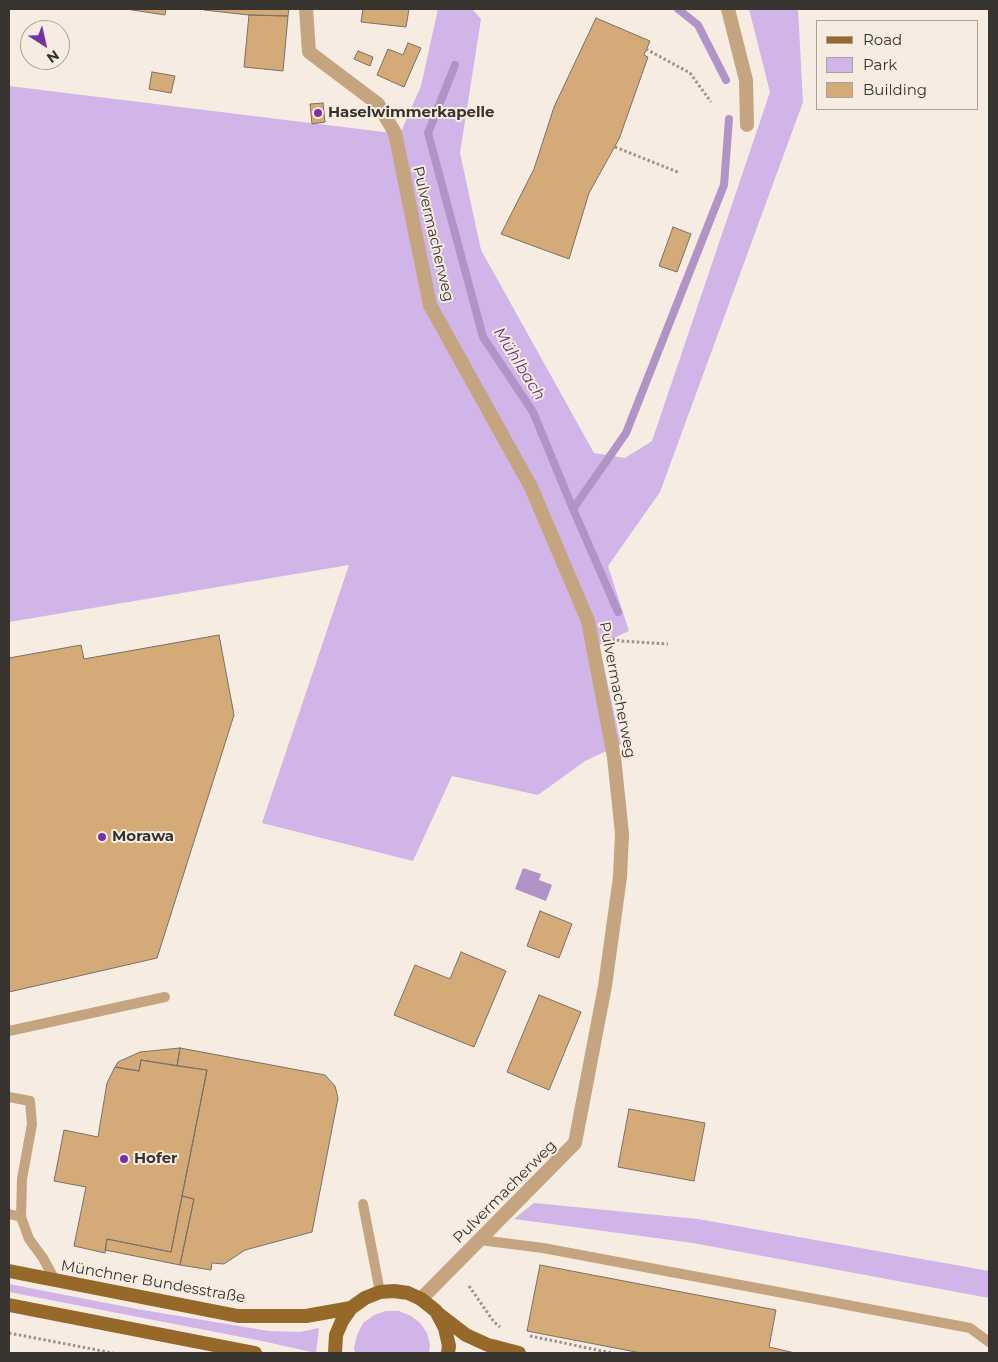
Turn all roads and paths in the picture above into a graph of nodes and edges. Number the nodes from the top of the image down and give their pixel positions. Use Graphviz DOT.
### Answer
graph roads {
  1 [pos="306,9"];
  2 [pos="728,9"];
  3 [pos="646,49"];
  4 [pos="712,102"];
  5 [pos="747,125"];
  6 [pos="615,146"];
  7 [pos="680,173"];
  8 [pos="621,642"];
  9 [pos="668,644"];
  10 [pos="165,996"];
  11 [pos="9,1031"];
  12 [pos="9,1097"];
  13 [pos="363,1204"];
  14 [pos="9,1214"];
  15 [pos="21,1218"];
  16 [pos="480,1240"];
  17 [pos="9,1271"];
  18 [pos="55,1280"];
  19 [pos="469,1286"];
  20 [pos="380,1292"];
  21 [pos="421,1299"];
  22 [pos="9,1305"];
  23 [pos="351,1308"];
  24 [pos="436,1312"];
  25 [pos="504,1330"];
  26 [pos="9,1332"];
  27 [pos="526,1335"];
  28 [pos="989,1342"];
  29 [pos="113,1353"];
  30 [pos="255,1353"];
  31 [pos="335,1353"];
  32 [pos="448,1353"];
  33 [pos="519,1353"];
  34 [pos="607,1353"];
  35 [pos="612,1353"];
  1 -- 16 [label="street, Pulvermacherweg"];
  2 -- 5 [label="street"];
  3 -- 4 [label="path"];
  6 -- 7 [label="path"];
  8 -- 9 [label="path"];
  10 -- 11 [label="lane"];
  12 -- 15 [label="lane"];
  13 -- 20 [label="lane"];
  14 -- 15 [label="lane"];
  15 -- 18 [label="lane"];
  16 -- 21 [label="street, Pulvermacherweg"];
  16 -- 28 [label="lane"];
  17 -- 18 [label="main road, Münchner Bundesstraße"];
  18 -- 23 [label="main road, Münchner Bundesstraße"];
  19 -- 25 [label="path"];
  20 -- 21 [label="main road"];
  20 -- 23 [label="main road"];
  21 -- 24 [label="main road"];
  22 -- 30 [label="main road"];
  23 -- 31 [label="main road"];
  24 -- 32 [label="main road"];
  24 -- 33 [label="main road"];
  26 -- 29 [label="path"];
  27 -- 34 [label="path"];
  34 -- 35 [label="path"];
}
